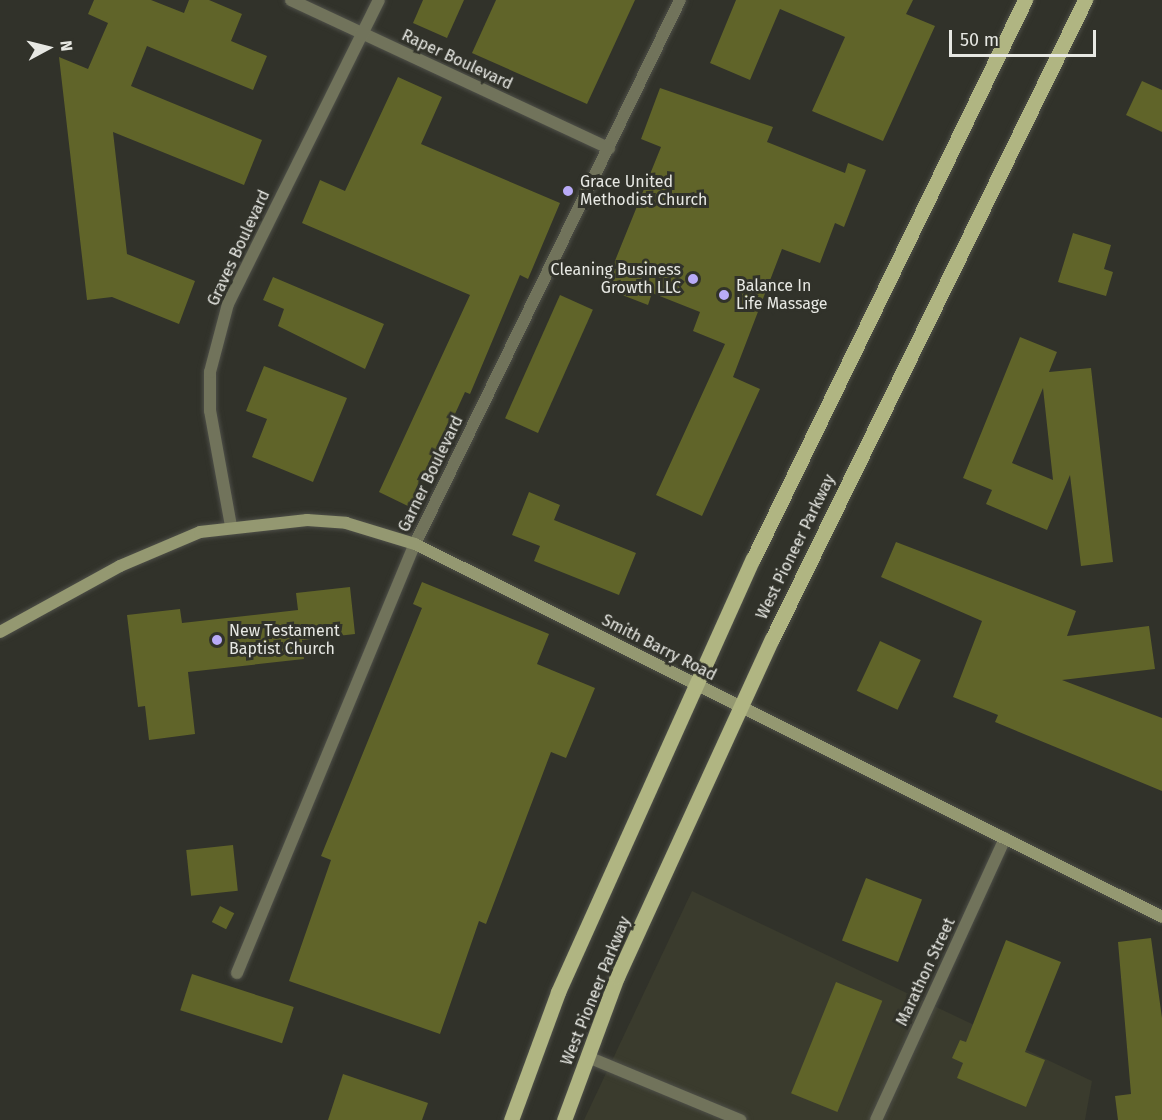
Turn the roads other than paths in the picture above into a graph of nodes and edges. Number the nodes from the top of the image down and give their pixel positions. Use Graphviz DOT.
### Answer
graph roads {
  1 [pos="291,0"];
  2 [pos="379,0"];
  3 [pos="680,0"];
  4 [pos="1025,0"];
  5 [pos="1085,0"];
  6 [pos="360,34"];
  7 [pos="609,148"];
  8 [pos="231,526"];
  9 [pos="416,544"];
  10 [pos="0,632"];
  11 [pos="696,686"];
  12 [pos="741,709"];
  13 [pos="1005,838"];
  14 [pos="1162,916"];
  15 [pos="237,973"];
  16 [pos="588,1057"];
  17 [pos="511,1120"];
  18 [pos="564,1120"];
  19 [pos="740,1120"];
  20 [pos="876,1120"];
  1 -- 6 [label="street, Raper Boulevard"];
  2 -- 6 [label="street, Graves Boulevard"];
  3 -- 7 [label="street, Garner Boulevard"];
  4 -- 11 [label="main road, West Pioneer Parkway"];
  5 -- 12 [label="main road, West Pioneer Parkway"];
  6 -- 7 [label="street, Raper Boulevard"];
  6 -- 8 [label="street, Graves Boulevard"];
  7 -- 9 [label="street, Garner Boulevard"];
  8 -- 9 [label="street, Smith Barry Road"];
  8 -- 10 [label="street, Smith Barry Road"];
  9 -- 11 [label="street, Smith Barry Road"];
  9 -- 15 [label="street, Garner Boulevard"];
  11 -- 12 [label="street, Smith Barry Road"];
  11 -- 17 [label="main road, West Pioneer Parkway"];
  12 -- 13 [label="street, Smith Barry Road"];
  12 -- 16 [label="main road, West Pioneer Parkway"];
  13 -- 14 [label="street, Smith Barry Road"];
  13 -- 20 [label="street, Marathon Street"];
  16 -- 18 [label="main road, West Pioneer Parkway"];
  16 -- 19 [label="street"];
}
